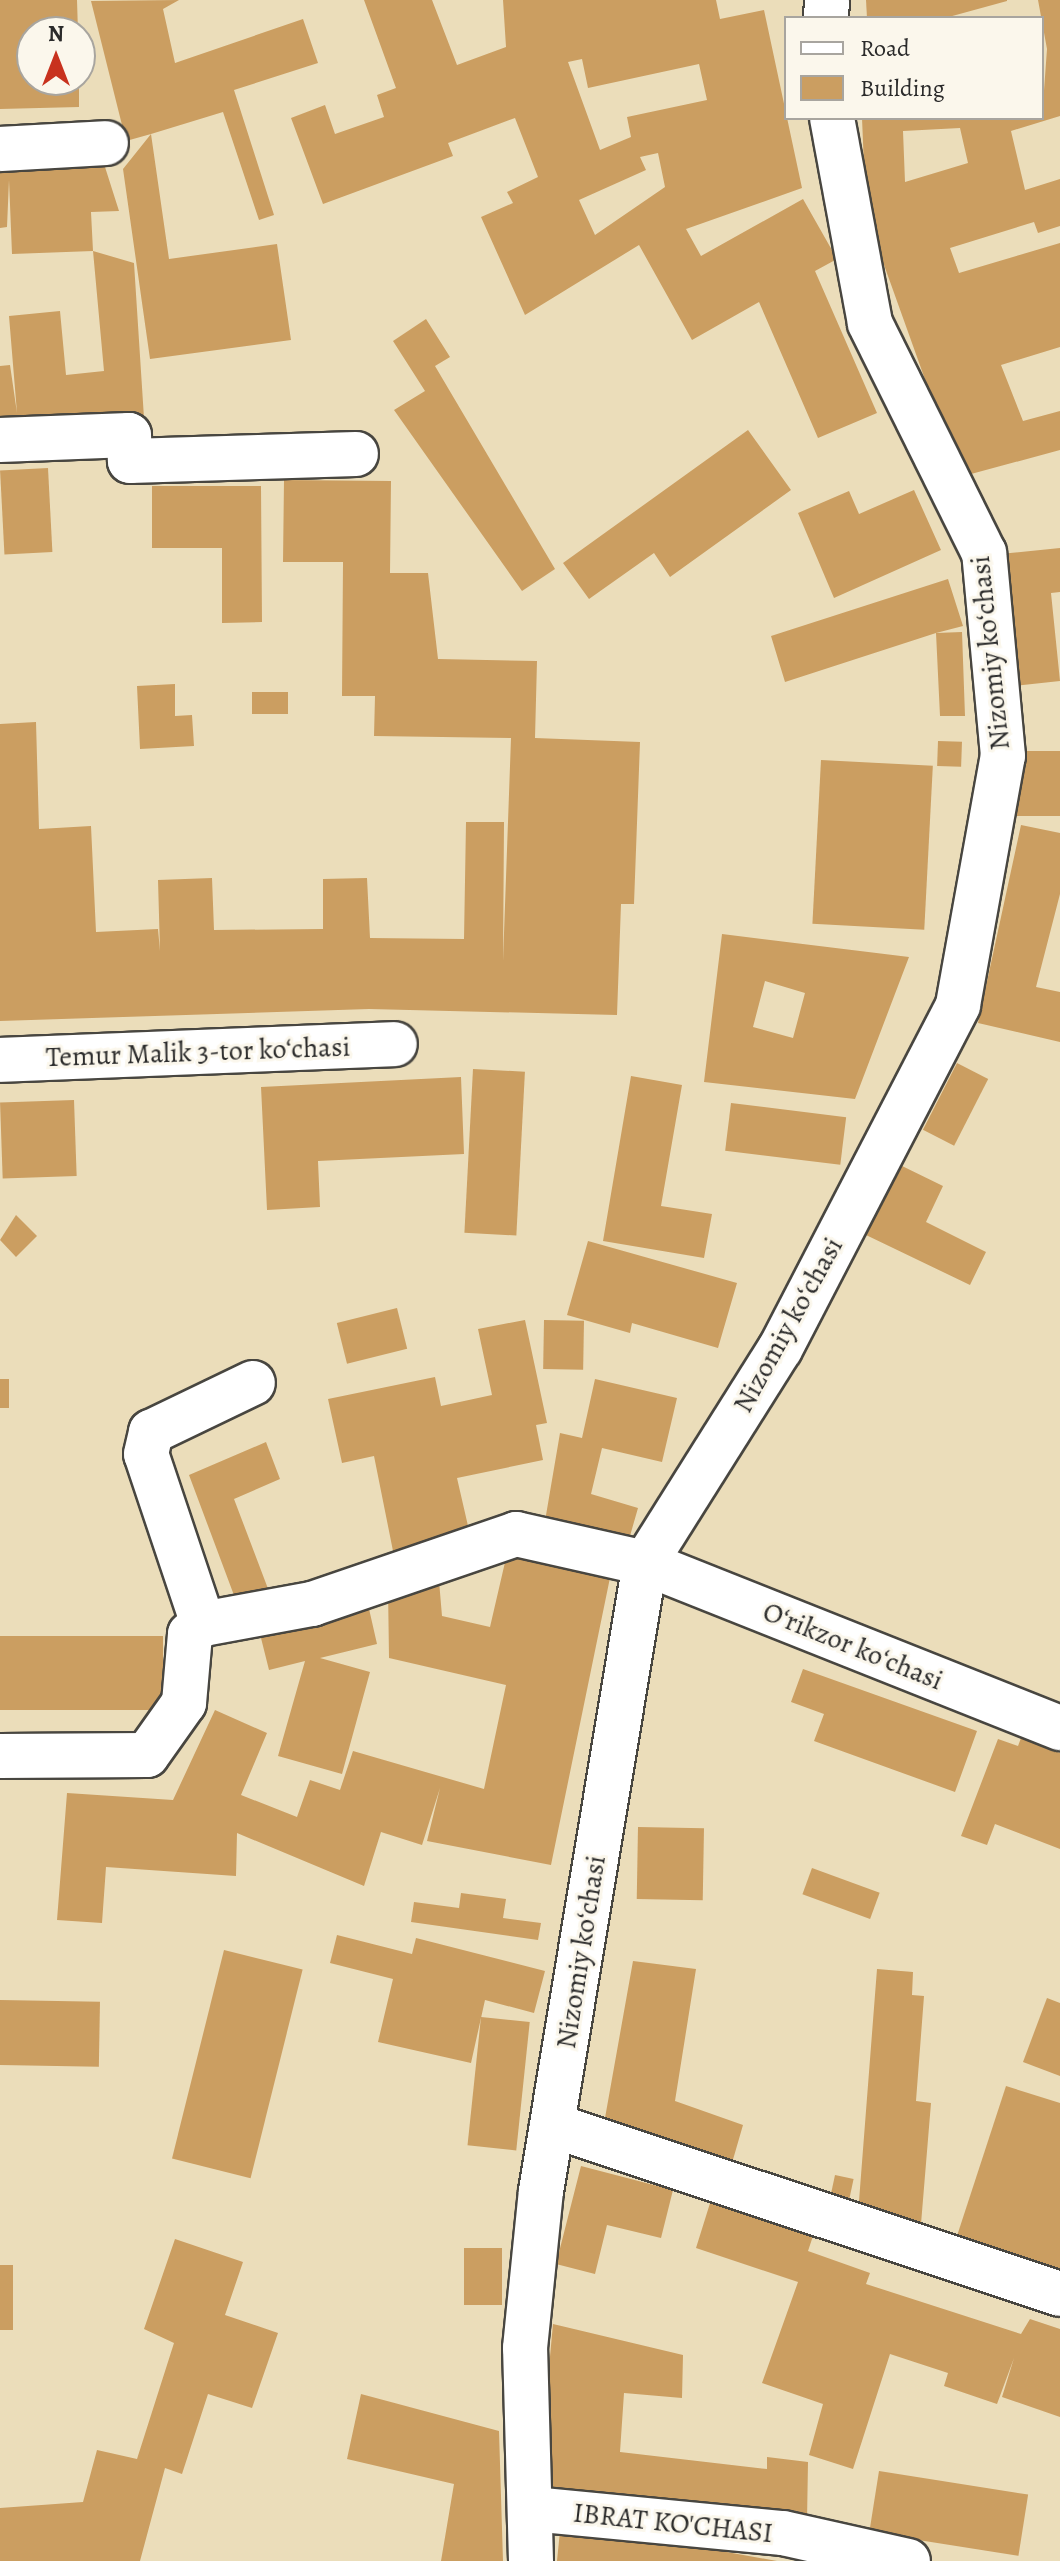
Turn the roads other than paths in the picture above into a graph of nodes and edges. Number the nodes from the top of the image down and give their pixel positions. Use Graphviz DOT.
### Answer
graph roads {
  1 [pos="832,120"];
  2 [pos="106,143"];
  3 [pos="0,149"];
  4 [pos="0,440"];
  5 [pos="356,454"];
  6 [pos="395,1044"];
  7 [pos="0,1060"];
  8 [pos="253,1383"];
  9 [pos="645,1563"];
  10 [pos="203,1624"];
  11 [pos="1060,1728"];
  12 [pos="0,1756"];
  13 [pos="552,2125"];
  14 [pos="1060,2294"];
  15 [pos="532,2509"];
  16 [pos="531,2561"];
  17 [pos="908,2561"];
  1 -- 9 [label="street, Nizomiy koʻchasi"];
  2 -- 3 [label="street"];
  4 -- 5 [label="street"];
  6 -- 7 [label="street, Temur Malik 3-tor koʻchasi"];
  8 -- 10 [label="street"];
  9 -- 10 [label="street, Oʻrikzor koʻchasi"];
  9 -- 11 [label="street, Oʻrikzor koʻchasi"];
  9 -- 13 [label="street, Nizomiy koʻchasi"];
  10 -- 12 [label="street"];
  13 -- 14 [label="street"];
  13 -- 15 [label="street, Nizomiy koʻchasi"];
  15 -- 16 [label="street, Nizomiy koʻchasi"];
  15 -- 17 [label="street, IBRAT KO'CHASI"];
}
